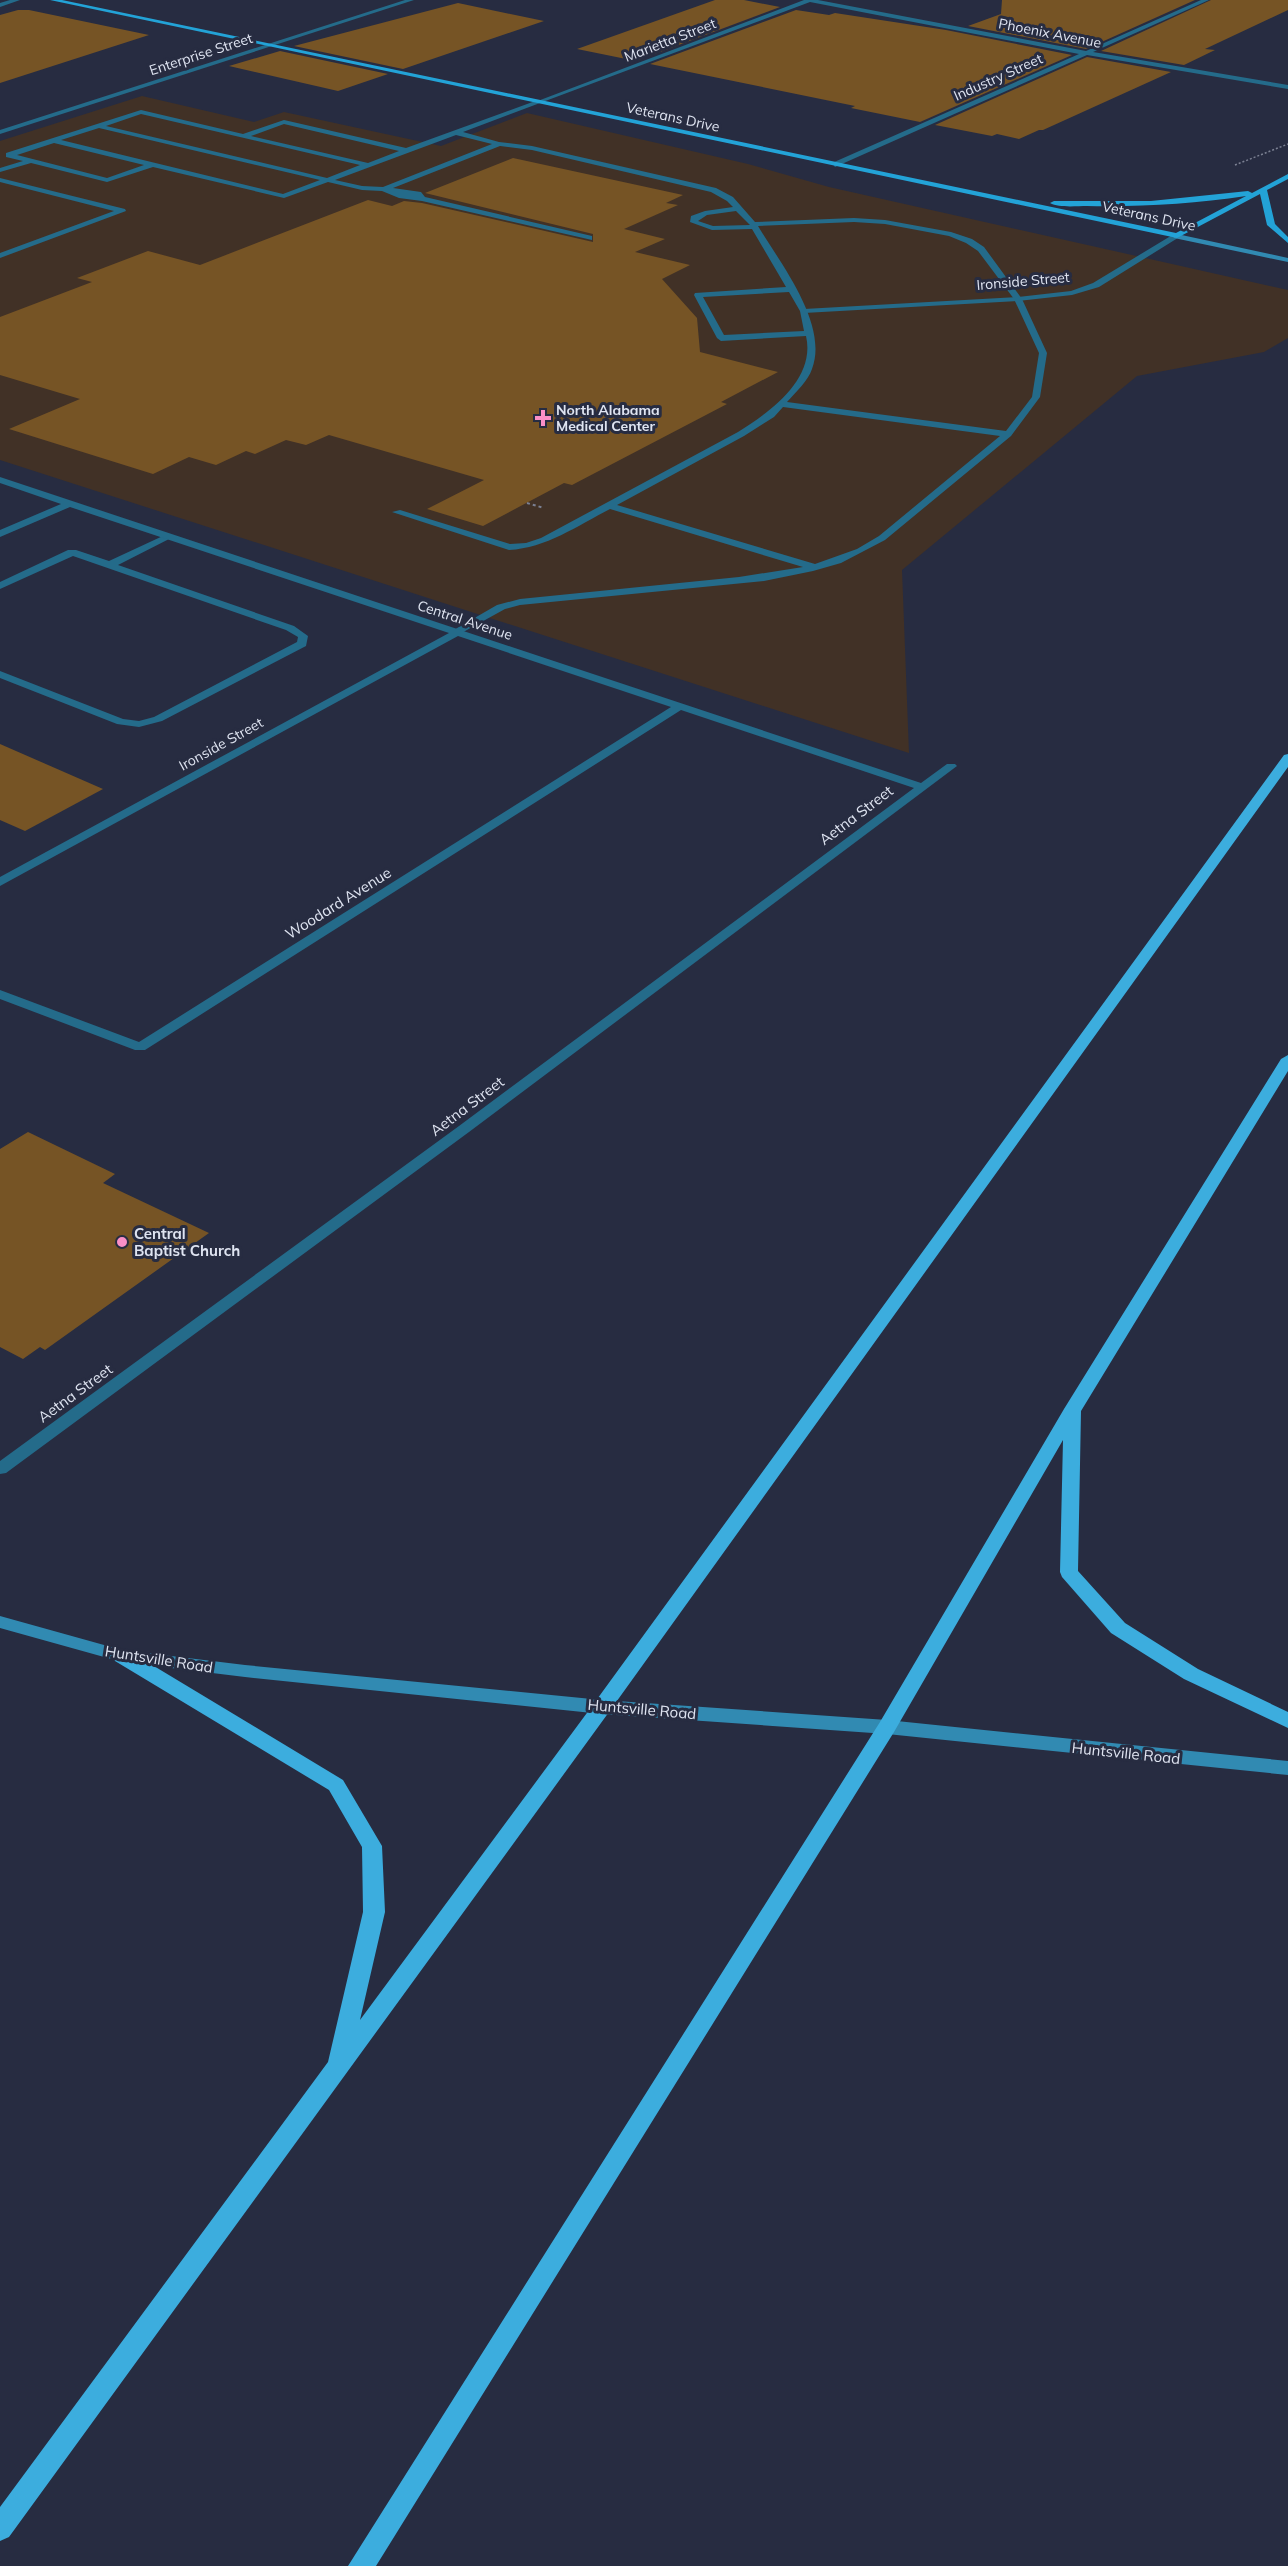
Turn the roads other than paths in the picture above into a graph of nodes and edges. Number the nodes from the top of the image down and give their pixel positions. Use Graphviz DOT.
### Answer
graph roads {
  1 [pos="17,0"];
  2 [pos="53,0"];
  3 [pos="411,0"];
  4 [pos="809,0"];
  5 [pos="1206,0"];
  6 [pos="0,5"];
  7 [pos="268,45"];
  8 [pos="1085,52"];
  9 [pos="1288,87"];
  10 [pos="538,102"];
  11 [pos="99,126"];
  12 [pos="0,132"];
  13 [pos="457,133"];
  14 [pos="242,136"];
  15 [pos="54,140"];
  16 [pos="500,144"];
  17 [pos="409,151"];
  18 [pos="30,160"];
  19 [pos="154,164"];
  20 [pos="369,165"];
  21 [pos="835,165"];
  22 [pos="0,170"];
  23 [pos="1288,176"];
  24 [pos="0,180"];
  25 [pos="328,180"];
  26 [pos="384,189"];
  27 [pos="1263,190"];
  28 [pos="1012,201"];
  29 [pos="738,208"];
  30 [pos="753,226"];
  31 [pos="1178,236"];
  32 [pos="589,238"];
  33 [pos="1288,241"];
  34 [pos="0,256"];
  35 [pos="1288,260"];
  36 [pos="790,288"];
  37 [pos="1018,299"];
  38 [pos="804,311"];
  39 [pos="809,333"];
  40 [pos="782,404"];
  41 [pos="1008,434"];
  42 [pos="0,480"];
  43 [pos="68,504"];
  44 [pos="608,506"];
  45 [pos="397,512"];
  46 [pos="0,534"];
  47 [pos="168,537"];
  48 [pos="109,565"];
  49 [pos="816,568"];
  50 [pos="0,586"];
  51 [pos="456,633"];
  52 [pos="0,674"];
  53 [pos="12,679"];
  54 [pos="0,685"];
  55 [pos="679,707"];
  56 [pos="1288,758"];
  57 [pos="951,766"];
  58 [pos="922,787"];
  59 [pos="0,882"];
  60 [pos="0,994"];
  61 [pos="1288,1059"];
  62 [pos="1073,1409"];
  63 [pos="0,1468"];
  64 [pos="0,1622"];
  65 [pos="122,1656"];
  66 [pos="602,1707"];
  67 [pos="1288,1722"];
  68 [pos="887,1727"];
  69 [pos="1288,1768"];
  70 [pos="338,2067"];
  71 [pos="0,2528"];
  72 [pos="361,2566"];
  1 -- 6 [label="street"];
  2 -- 7 [label="main road, Veterans Drive"];
  3 -- 7 [label="street, Enterprise Street"];
  4 -- 8 [label="street, Phoenix Avenue"];
  4 -- 10 [label="street, Marietta Street"];
  5 -- 8 [label="street, Industry Street"];
  7 -- 10 [label="main road, Veterans Drive"];
  7 -- 12 [label="street, Enterprise Street"];
  8 -- 9 [label="street, Phoenix Avenue"];
  8 -- 21 [label="street, Industry Street"];
  10 -- 13 [label="street, Marietta Street"];
  10 -- 21 [label="main road, Veterans Drive"];
  11 -- 14 [label="street"];
  11 -- 15 [label="street"];
  11 -- 25 [label="street"];
  13 -- 16 [label="street"];
  13 -- 17 [label="street, Marietta Street"];
  14 -- 17 [label="street"];
  14 -- 20 [label="street"];
  15 -- 18 [label="street"];
  15 -- 19 [label="street, Marietta Street"];
  16 -- 26 [label="street"];
  16 -- 29 [label="street"];
  17 -- 20 [label="street, Marietta Street"];
  18 -- 19 [label="street"];
  18 -- 22 [label="street"];
  19 -- 25 [label="street, Marietta Street"];
  20 -- 25 [label="street, Marietta Street"];
  21 -- 28 [label="main road, Veterans Drive"];
  23 -- 27 [label="main road, Ironside Street"];
  24 -- 34 [label="street"];
  25 -- 26 [label="street"];
  26 -- 32 [label="street"];
  27 -- 28 [label="main road"];
  27 -- 31 [label="main road, Ironside Street"];
  27 -- 33 [label="main road"];
  28 -- 31 [label="main road, Veterans Drive"];
  29 -- 30 [label="street"];
  29 -- 30 [label="street, Ironside Street"];
  30 -- 36 [label="street"];
  30 -- 37 [label="street, Ironside Street"];
  31 -- 35 [label="main road, Veterans Drive"];
  31 -- 37 [label="street, Ironside Street"];
  36 -- 38 [label="street"];
  36 -- 39 [label="street"];
  37 -- 38 [label="street, Ironside Street"];
  37 -- 41 [label="street, Ironside Street"];
  38 -- 39 [label="street"];
  39 -- 40 [label="street"];
  40 -- 41 [label="street"];
  40 -- 44 [label="street"];
  41 -- 49 [label="street, Ironside Street"];
  42 -- 43 [label="street, Central Avenue"];
  43 -- 46 [label="street"];
  43 -- 47 [label="street, Central Avenue"];
  44 -- 45 [label="street"];
  44 -- 49 [label="street"];
  47 -- 48 [label="street"];
  47 -- 51 [label="street, Central Avenue"];
  48 -- 50 [label="street"];
  48 -- 53 [label="street"];
  49 -- 51 [label="street, Ironside Street"];
  51 -- 55 [label="street, Central Avenue"];
  51 -- 59 [label="street, Ironside Street"];
  52 -- 53 [label="street"];
  53 -- 54 [label="street"];
  55 -- 58 [label="street, Central Avenue"];
  55 -- 60 [label="street, Woodard Avenue"];
  56 -- 66 [label="highway"];
  57 -- 58 [label="street, Aetna Street"];
  58 -- 63 [label="street, Aetna Street"];
  61 -- 62 [label="highway"];
  62 -- 67 [label="highway"];
  62 -- 68 [label="highway"];
  64 -- 65 [label="main road, Huntsville Road"];
  65 -- 66 [label="main road, Huntsville Road"];
  65 -- 70 [label="highway"];
  66 -- 68 [label="main road, Huntsville Road"];
  66 -- 70 [label="highway"];
  68 -- 69 [label="main road, Huntsville Road"];
  68 -- 72 [label="highway"];
  70 -- 71 [label="highway"];
}
